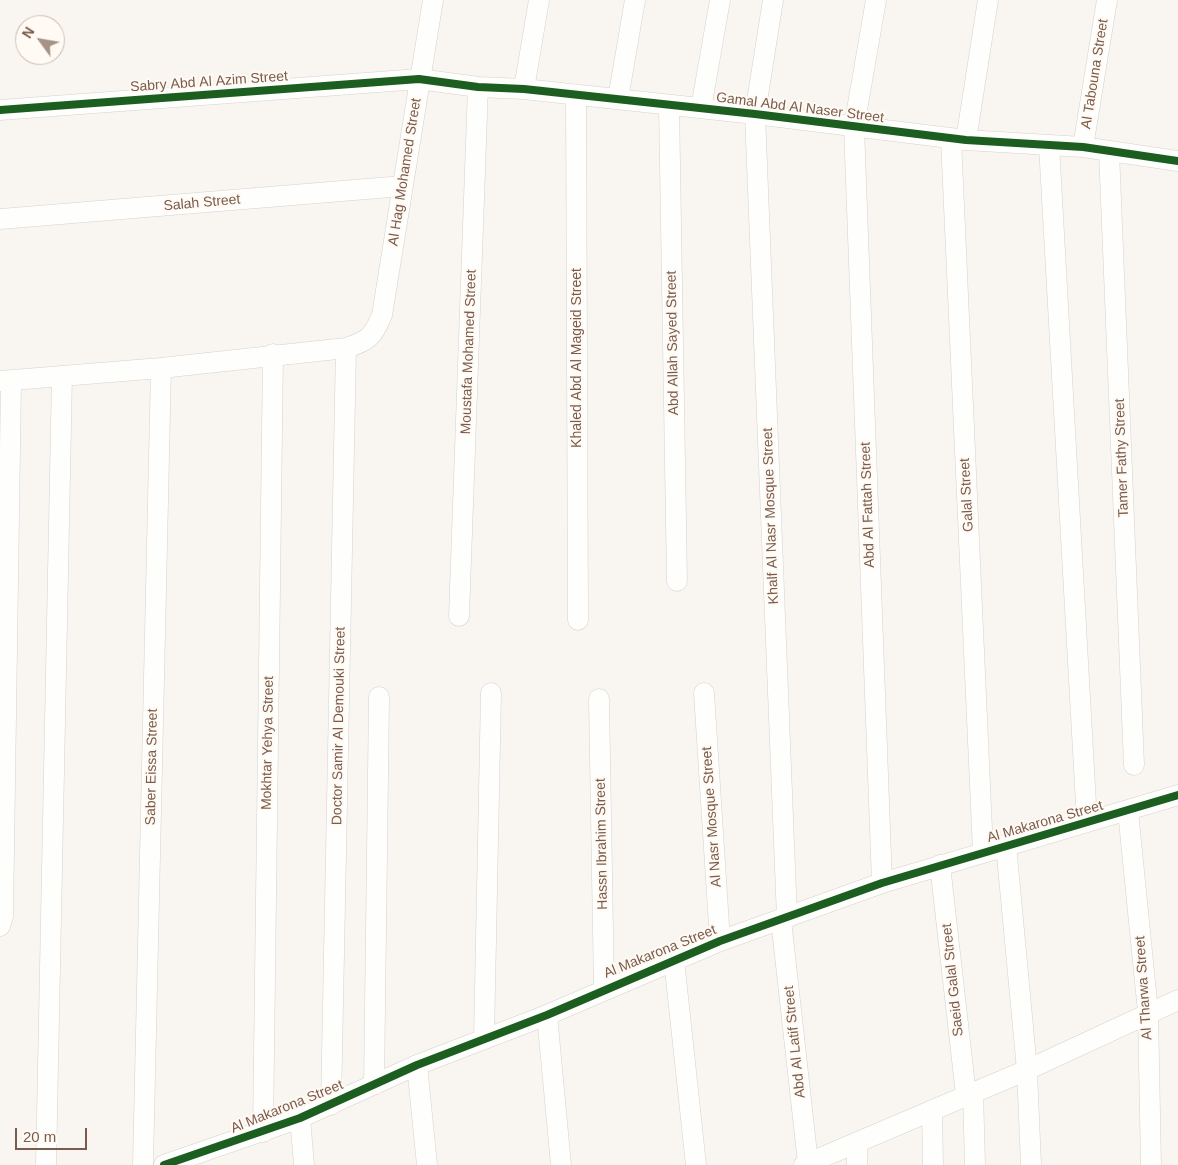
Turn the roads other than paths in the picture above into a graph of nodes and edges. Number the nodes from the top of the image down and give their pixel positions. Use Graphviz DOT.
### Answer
graph roads {
  1 [pos="433,0"];
  2 [pos="539,0"];
  3 [pos="634,0"];
  4 [pos="720,0"];
  5 [pos="773,0"];
  6 [pos="876,0"];
  7 [pos="988,0"];
  8 [pos="1107,0"];
  9 [pos="419,79"];
  10 [pos="478,88"];
  11 [pos="524,89"];
  12 [pos="576,95"];
  13 [pos="618,99"];
  14 [pos="669,105"];
  15 [pos="701,108"];
  16 [pos="0,110"];
  17 [pos="755,114"];
  18 [pos="854,127"];
  19 [pos="958,140"];
  20 [pos="1050,146"];
  21 [pos="1083,147"];
  22 [pos="1109,151"];
  23 [pos="1178,161"];
  24 [pos="403,186"];
  25 [pos="0,219"];
  26 [pos="346,348"];
  27 [pos="273,354"];
  28 [pos="161,368"];
  29 [pos="62,376"];
  30 [pos="5,381"];
  31 [pos="677,581"];
  32 [pos="459,616"];
  33 [pos="578,620"];
  34 [pos="491,693"];
  35 [pos="704,693"];
  36 [pos="379,697"];
  37 [pos="599,698"];
  38 [pos="1134,765"];
  39 [pos="1178,795"];
  40 [pos="1128,812"];
  41 [pos="1087,822"];
  42 [pos="1006,846"];
  43 [pos="983,852"];
  44 [pos="940,865"];
  45 [pos="882,883"];
  46 [pos="784,919"];
  47 [pos="0,926"];
  48 [pos="720,941"];
  49 [pos="674,960"];
  50 [pos="604,989"];
  51 [pos="1178,1000"];
  52 [pos="1148,1012"];
  53 [pos="547,1015"];
  54 [pos="484,1038"];
  55 [pos="417,1065"];
  56 [pos="1026,1070"];
  57 [pos="374,1085"];
  58 [pos="969,1094"];
  59 [pos="331,1104"];
  60 [pos="932,1110"];
  61 [pos="300,1118"];
  62 [pos="264,1132"];
  63 [pos="857,1143"];
  64 [pos="806,1164"];
  65 [pos="46,1165"];
  66 [pos="143,1165"];
  67 [pos="164,1165"];
  68 [pos="304,1165"];
  69 [pos="427,1165"];
  70 [pos="561,1165"];
  71 [pos="696,1165"];
  72 [pos="857,1165"];
  73 [pos="933,1165"];
  74 [pos="975,1165"];
  75 [pos="1030,1165"];
  76 [pos="1151,1165"];
  1 -- 9 [label="street, Al Hag Mohamed Street"];
  2 -- 11 [label="street"];
  3 -- 13 [label="street"];
  4 -- 15 [label="street"];
  5 -- 17 [label="street, Khalf Al Nasr Mosque Street"];
  6 -- 18 [label="street, Abd Al Fattah Street"];
  7 -- 19 [label="street, Galal Street"];
  8 -- 21 [label="street, Al Tabouna Street"];
  9 -- 10 [label="street, Gamal Abd Al Naser Street"];
  9 -- 16 [label="street, Sabry Abd Al Azim Street"];
  9 -- 24 [label="street, Al Hag Mohamed Street"];
  10 -- 11 [label="street, Gamal Abd Al Naser Street"];
  10 -- 32 [label="street, Moustafa Mohamed Street"];
  11 -- 12 [label="street, Gamal Abd Al Naser Street"];
  12 -- 13 [label="street, Gamal Abd Al Naser Street"];
  12 -- 33 [label="street, Khaled Abd Al Mageid Street"];
  13 -- 14 [label="street, Gamal Abd Al Naser Street"];
  14 -- 15 [label="street, Gamal Abd Al Naser Street"];
  14 -- 31 [label="street, Abd Allah Sayed Street"];
  15 -- 17 [label="street, Gamal Abd Al Naser Street"];
  17 -- 18 [label="street, Gamal Abd Al Naser Street"];
  17 -- 46 [label="street, Khalf Al Nasr Mosque Street"];
  18 -- 19 [label="street, Gamal Abd Al Naser Street"];
  18 -- 45 [label="street, Abd Al Fattah Street"];
  19 -- 20 [label="street, Gamal Abd Al Naser Street"];
  19 -- 43 [label="street, Galal Street"];
  20 -- 21 [label="street, Gamal Abd Al Naser Street"];
  20 -- 41 [label="street"];
  21 -- 22 [label="street, Gamal Abd Al Naser Street"];
  22 -- 23 [label="street, Gamal Abd Al Naser Street"];
  22 -- 38 [label="street, Tamer Fathy Street"];
  24 -- 25 [label="street, Salah Street"];
  24 -- 26 [label="street, Al Hag Mohamed Street"];
  26 -- 27 [label="street, Al Hag Mohamed Street"];
  26 -- 59 [label="street, Doctor Samir Al Demouki Street"];
  27 -- 28 [label="street, Al Hag Mohamed Street"];
  27 -- 62 [label="street, Mokhtar Yehya Street"];
  28 -- 29 [label="street, Al Hag Mohamed Street"];
  28 -- 66 [label="street, Saber Eissa Street"];
  29 -- 30 [label="street, Al Hag Mohamed Street"];
  29 -- 65 [label="street"];
  30 -- 47 [label="street"];
  34 -- 54 [label="street"];
  35 -- 48 [label="street, Al Nasr Mosque Street"];
  36 -- 57 [label="street"];
  37 -- 50 [label="street, Hassn Ibrahim Street"];
  39 -- 40 [label="street, Al Makarona Street"];
  40 -- 41 [label="street, Al Makarona Street"];
  40 -- 52 [label="street, Al Tharwa Street"];
  41 -- 42 [label="street, Al Makarona Street"];
  42 -- 43 [label="street, Al Makarona Street"];
  42 -- 56 [label="street"];
  43 -- 44 [label="street, Al Makarona Street"];
  44 -- 45 [label="street, Al Makarona Street"];
  44 -- 58 [label="street, Saeid Galal Street"];
  45 -- 46 [label="street, Al Makarona Street"];
  46 -- 48 [label="street, Al Makarona Street"];
  46 -- 64 [label="street, Abd Al Latif Street"];
  48 -- 49 [label="street, Al Makarona Street"];
  49 -- 50 [label="street, Al Makarona Street"];
  49 -- 71 [label="street"];
  50 -- 53 [label="street, Al Makarona Street"];
  51 -- 52 [label="street"];
  52 -- 56 [label="street"];
  52 -- 76 [label="street, Al Tharwa Street"];
  53 -- 54 [label="street, Al Makarona Street"];
  53 -- 70 [label="street"];
  54 -- 55 [label="street, Al Makarona Street"];
  55 -- 57 [label="street, Al Makarona Street"];
  55 -- 69 [label="street"];
  56 -- 58 [label="street"];
  56 -- 75 [label="street"];
  57 -- 59 [label="street, Al Makarona Street"];
  58 -- 60 [label="street"];
  58 -- 74 [label="street, Saeid Galal Street"];
  59 -- 61 [label="street, Al Makarona Street"];
  60 -- 63 [label="street"];
  60 -- 73 [label="street"];
  61 -- 62 [label="street, Al Makarona Street"];
  61 -- 68 [label="street"];
  62 -- 67 [label="street, Al Makarona Street"];
  63 -- 64 [label="street"];
  63 -- 72 [label="street"];
}
